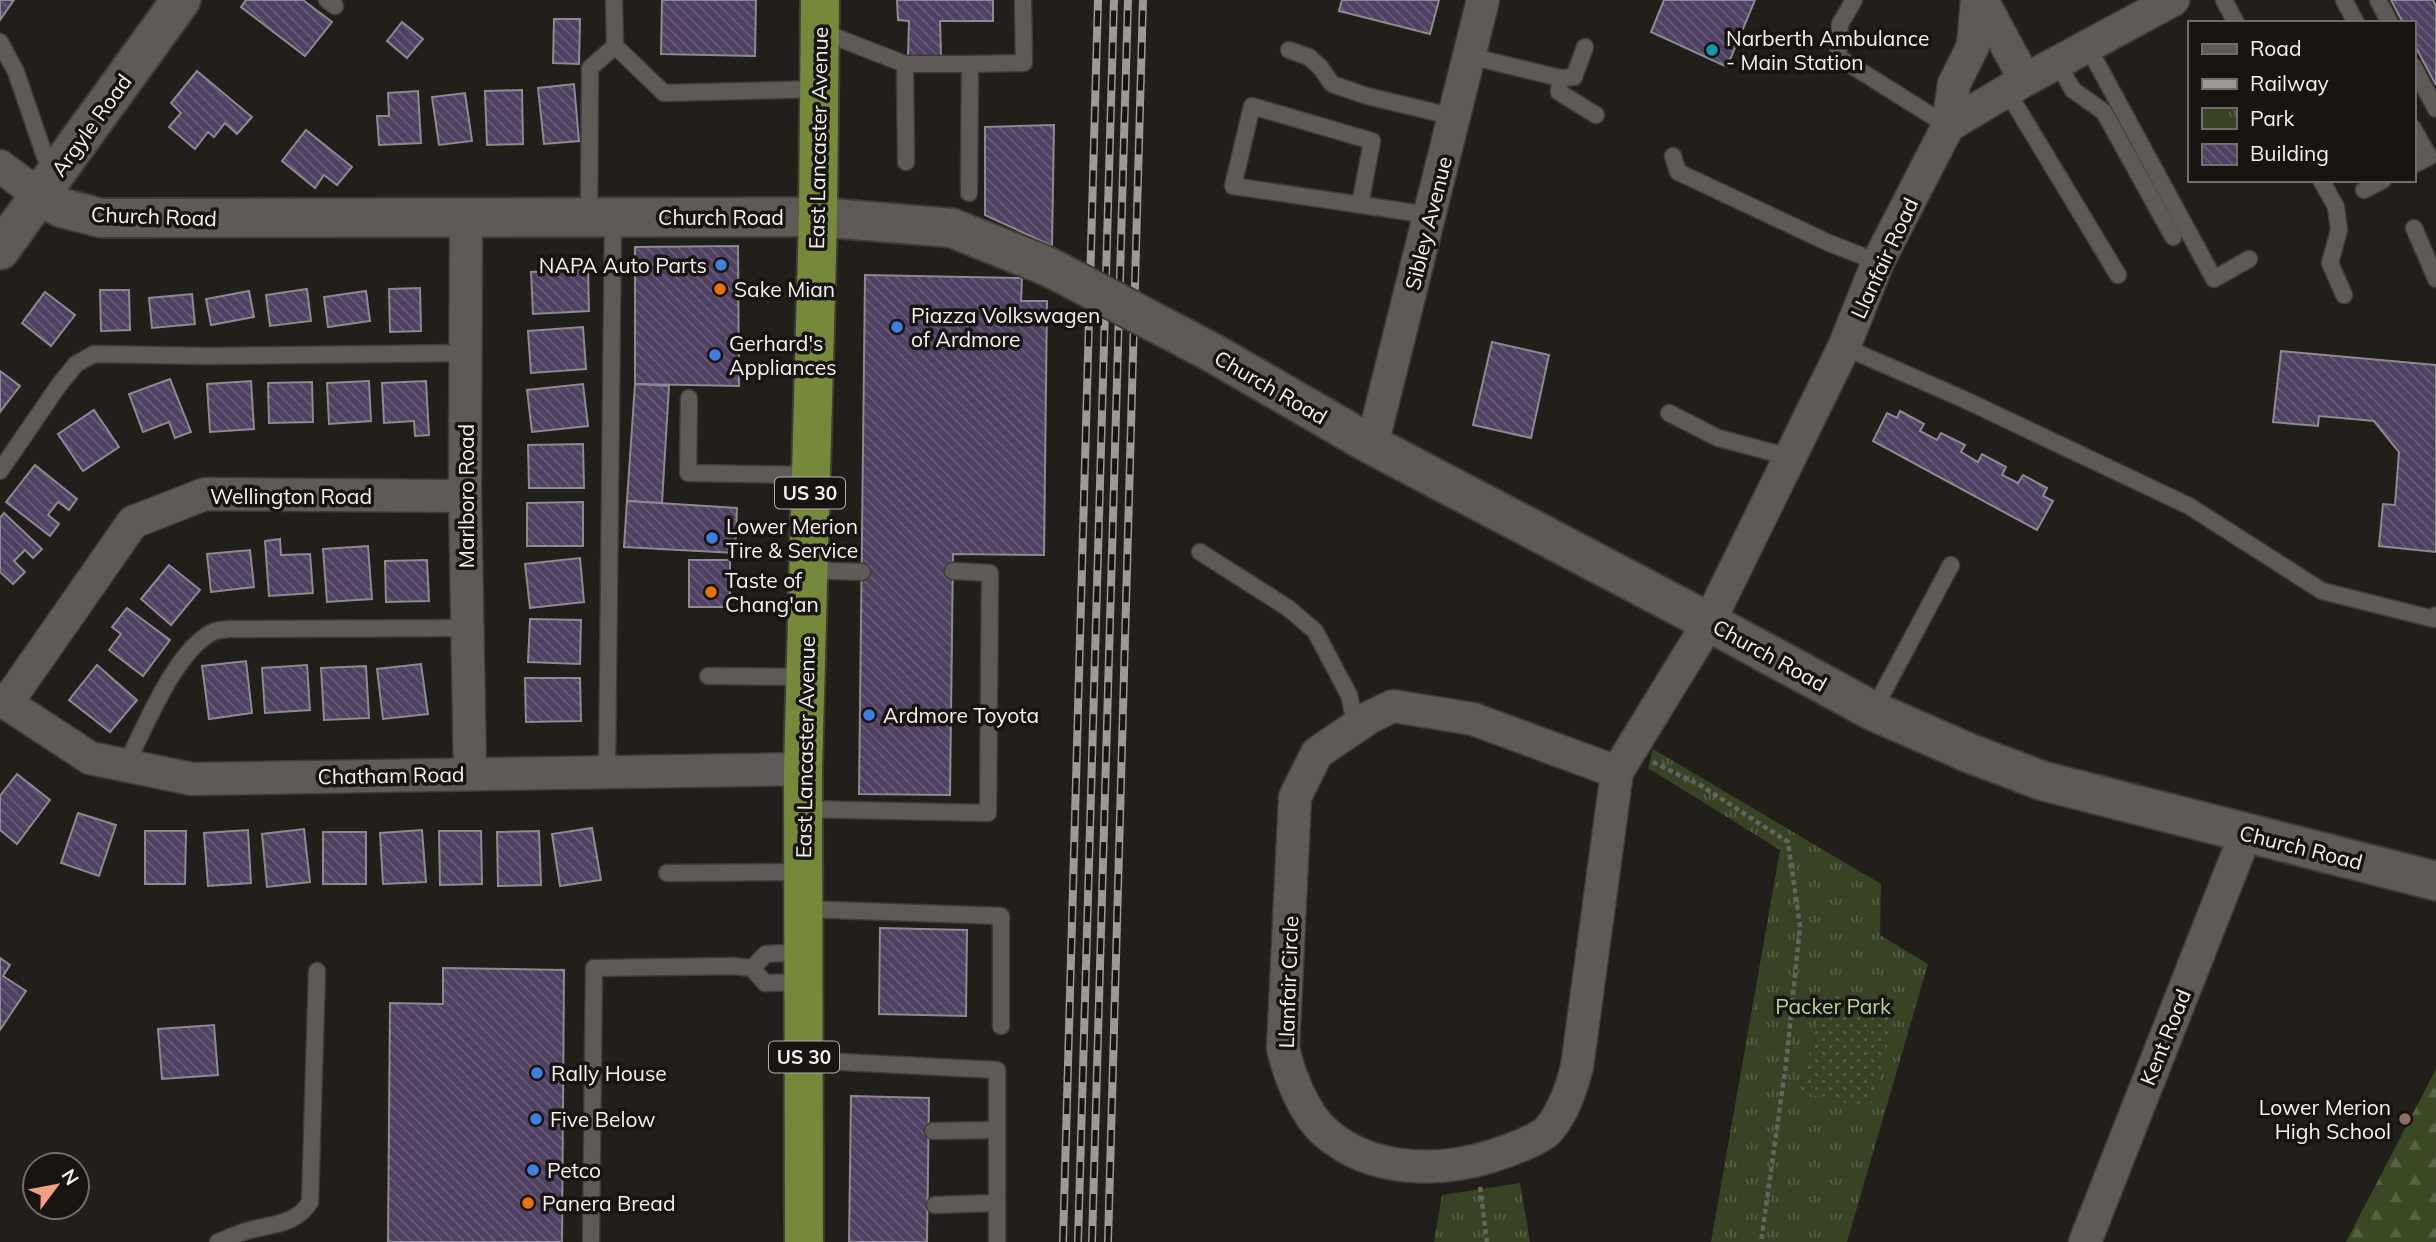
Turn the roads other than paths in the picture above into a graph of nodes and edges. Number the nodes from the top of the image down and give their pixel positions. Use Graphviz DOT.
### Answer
graph roads {
  1 [pos="181,0"];
  2 [pos="614,0"];
  3 [pos="1023,0"];
  4 [pos="1483,0"];
  5 [pos="1854,0"];
  6 [pos="1980,0"];
  7 [pos="2173,0"];
  8 [pos="2224,0"];
  9 [pos="2344,0"];
  10 [pos="2378,0"];
  11 [pos="820,16"];
  12 [pos="2235,21"];
  13 [pos="2355,21"];
  14 [pos="2389,21"];
  15 [pos="0,42"];
  16 [pos="615,46"];
  17 [pos="1585,47"];
  18 [pos="2088,47"];
  19 [pos="1289,50"];
  20 [pos="1469,56"];
  21 [pos="905,64"];
  22 [pos="970,64"];
  23 [pos="2058,64"];
  24 [pos="2415,70"];
  25 [pos="1560,78"];
  26 [pos="2016,85"];
  27 [pos="819,89"];
  28 [pos="2436,109"];
  29 [pos="1596,115"];
  30 [pos="1455,117"];
  31 [pos="1948,126"];
  32 [pos="2415,132"];
  33 [pos="1673,156"];
  34 [pos="905,162"];
  35 [pos="2415,164"];
  36 [pos="0,166"];
  37 [pos="2322,182"];
  38 [pos="2379,182"];
  39 [pos="46,188"];
  40 [pos="2364,190"];
  41 [pos="969,193"];
  42 [pos="1360,205"];
  43 [pos="1429,215"];
  44 [pos="818,217"];
  45 [pos="601,218"];
  46 [pos="467,219"];
  47 [pos="2414,228"];
  48 [pos="2173,237"];
  49 [pos="0,250"];
  50 [pos="2249,259"];
  51 [pos="1878,262"];
  52 [pos="2118,275"];
  53 [pos="2436,279"];
  54 [pos="2344,295"];
  55 [pos="1844,348"];
  56 [pos="466,353"];
  57 [pos="689,398"];
  58 [pos="1669,412"];
  59 [pos="1371,445"];
  60 [pos="1790,457"];
  61 [pos="0,471"];
  62 [pos="811,475"];
  63 [pos="465,496"];
  64 [pos="1200,552"];
  65 [pos="1951,565"];
  66 [pos="808,569"];
  67 [pos="953,571"];
  68 [pos="862,572"];
  69 [pos="2436,615"];
  70 [pos="1709,622"];
  71 [pos="468,628"];
  72 [pos="708,676"];
  73 [pos="805,677"];
  74 [pos="3,701"];
  75 [pos="1873,711"];
  76 [pos="1356,726"];
  77 [pos="1623,761"];
  78 [pos="126,765"];
  79 [pos="803,769"];
  80 [pos="607,771"];
  81 [pos="470,773"];
  82 [pos="803,809"];
  83 [pos="2246,833"];
  84 [pos="803,872"];
  85 [pos="667,873"];
  86 [pos="2436,881"];
  87 [pos="803,909"];
  88 [pos="804,967"];
  89 [pos="752,968"];
  90 [pos="317,971"];
  91 [pos="1001,1026"];
  92 [pos="804,1060"];
  93 [pos="997,1130"];
  94 [pos="933,1132"];
  95 [pos="997,1203"];
  96 [pos="935,1205"];
  97 [pos="218,1242"];
  98 [pos="591,1242"];
  99 [pos="804,1242"];
  100 [pos="997,1242"];
  101 [pos="2085,1242"];
  1 -- 39 [label="street, Argyle Road"];
  2 -- 16 [label="lane"];
  3 -- 22 [label="lane"];
  4 -- 20 [label="street, Sibley Avenue"];
  5 -- 31 [label="lane"];
  6 -- 26 [label="street"];
  6 -- 31 [label="street"];
  7 -- 18 [label="street"];
  8 -- 12 [label="lane"];
  9 -- 13 [label="lane"];
  10 -- 14 [label="lane"];
  11 -- 21 [label="lane"];
  11 -- 27 [label="highway, East Lancaster Avenue / US 30"];
  15 -- 39 [label="lane"];
  16 -- 27 [label="lane"];
  16 -- 45 [label="lane"];
  17 -- 25 [label="lane"];
  18 -- 23 [label="street"];
  18 -- 50 [label="lane"];
  19 -- 30 [label="lane"];
  20 -- 25 [label="lane"];
  20 -- 30 [label="street, Sibley Avenue"];
  21 -- 22 [label="lane"];
  21 -- 34 [label="lane"];
  22 -- 41 [label="lane"];
  23 -- 26 [label="street"];
  23 -- 48 [label="lane"];
  24 -- 28 [label="lane"];
  25 -- 29 [label="lane"];
  26 -- 31 [label="street"];
  26 -- 52 [label="lane"];
  27 -- 44 [label="highway, East Lancaster Avenue / US 30"];
  30 -- 43 [label="street, Sibley Avenue"];
  31 -- 51 [label="street, Llanfair Road"];
  32 -- 35 [label="lane"];
  33 -- 51 [label="lane"];
  36 -- 39 [label="street"];
  37 -- 54 [label="lane"];
  38 -- 40 [label="lane"];
  39 -- 46 [label="street, Church Road"];
  39 -- 49 [label="street, Argyle Road"];
  42 -- 42 [label="lane"];
  42 -- 43 [label="lane"];
  43 -- 59 [label="street, Sibley Avenue"];
  44 -- 45 [label="street, Church Road"];
  44 -- 59 [label="street, Church Road, bridge"];
  44 -- 62 [label="highway, East Lancaster Avenue / US 30"];
  45 -- 46 [label="street, Church Road"];
  45 -- 80 [label="lane"];
  46 -- 56 [label="street, Marlboro Road"];
  47 -- 53 [label="lane"];
  51 -- 55 [label="street, Llanfair Road"];
  55 -- 60 [label="street, Llanfair Road"];
  55 -- 69 [label="lane"];
  56 -- 61 [label="lane"];
  56 -- 63 [label="street, Marlboro Road"];
  57 -- 62 [label="lane"];
  58 -- 60 [label="lane"];
  59 -- 70 [label="street, Church Road"];
  60 -- 70 [label="street, Llanfair Road"];
  62 -- 66 [label="highway, East Lancaster Avenue / US 30"];
  63 -- 71 [label="street, Marlboro Road"];
  63 -- 74 [label="street, Wellington Road"];
  64 -- 76 [label="lane"];
  65 -- 75 [label="lane"];
  66 -- 68 [label="lane"];
  66 -- 73 [label="highway, East Lancaster Avenue / US 30"];
  67 -- 82 [label="lane"];
  70 -- 75 [label="street, Church Road"];
  70 -- 77 [label="street, Llanfair Circle"];
  71 -- 78 [label="lane"];
  71 -- 81 [label="street, Marlboro Road"];
  72 -- 73 [label="lane"];
  73 -- 79 [label="highway, East Lancaster Avenue / US 30"];
  74 -- 78 [label="street, Chatham Road"];
  75 -- 83 [label="street, Church Road"];
  76 -- 77 [label="street, Llanfair Circle"];
  76 -- 77 [label="street, Llanfair Circle"];
  78 -- 81 [label="street, Chatham Road"];
  79 -- 80 [label="street, Chatham Road"];
  79 -- 82 [label="highway, East Lancaster Avenue / US 30"];
  80 -- 81 [label="street, Chatham Road"];
  82 -- 84 [label="highway, East Lancaster Avenue / US 30"];
  83 -- 86 [label="street, Church Road"];
  83 -- 101 [label="street, Kent Road"];
  84 -- 85 [label="lane"];
  84 -- 87 [label="highway, East Lancaster Avenue / US 30"];
  87 -- 88 [label="highway, East Lancaster Avenue / US 30"];
  87 -- 91 [label="lane"];
  88 -- 89 [label="lane"];
  88 -- 89 [label="lane"];
  88 -- 92 [label="highway, East Lancaster Avenue / US 30"];
  89 -- 98 [label="lane"];
  90 -- 97 [label="lane"];
  92 -- 93 [label="lane"];
  92 -- 99 [label="highway, East Lancaster Avenue / US 30"];
  93 -- 94 [label="lane"];
  93 -- 95 [label="lane"];
  95 -- 96 [label="lane"];
  95 -- 100 [label="lane"];
}
